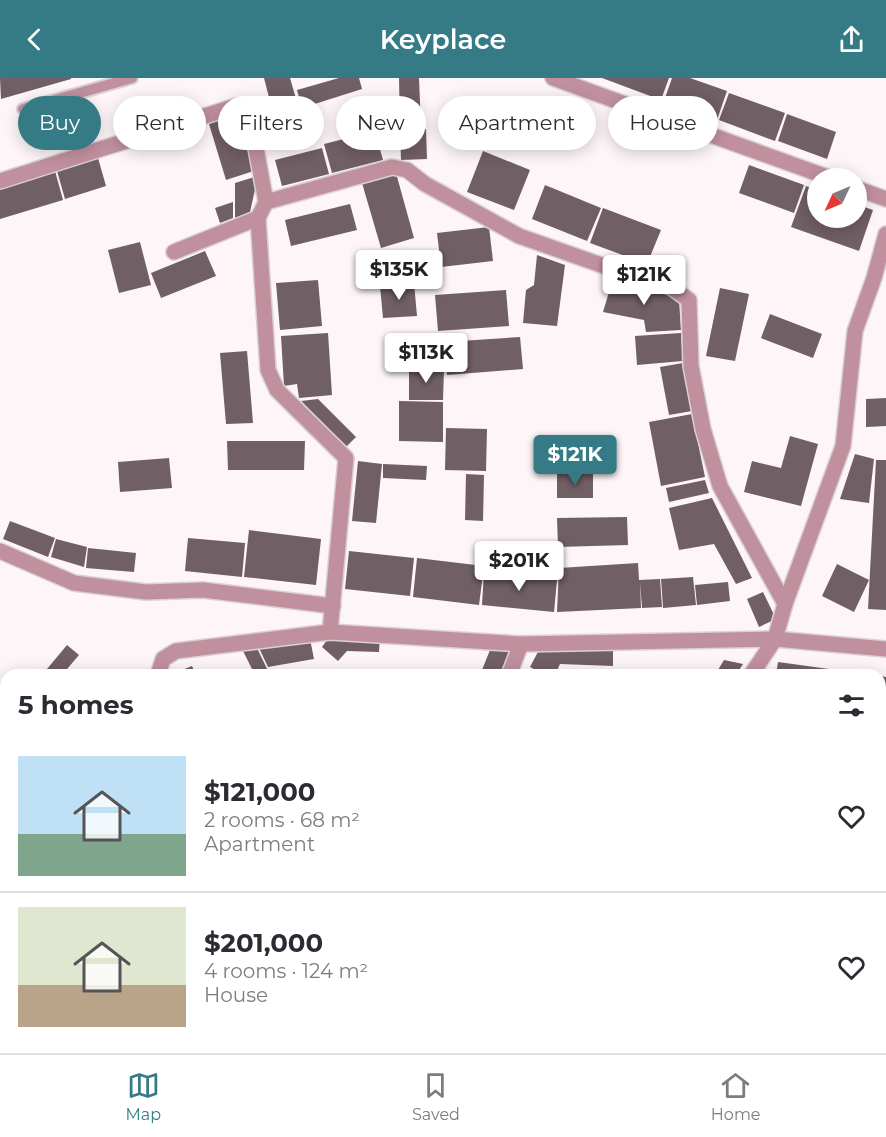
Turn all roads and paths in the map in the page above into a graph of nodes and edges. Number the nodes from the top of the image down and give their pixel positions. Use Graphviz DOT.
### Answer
graph roads {
  1 [pos="132,78"];
  2 [pos="553,78"];
  3 [pos="69,96"];
  4 [pos="807,170"];
  5 [pos="0,181"];
  6 [pos="867,192"];
  7 [pos="886,199"];
  8 [pos="266,202"];
  9 [pos="258,218"];
  10 [pos="886,234"];
  11 [pos="174,252"];
  12 [pos="0,550"];
  13 [pos="785,604"];
  14 [pos="333,606"];
  15 [pos="330,632"];
  16 [pos="775,639"];
  17 [pos="521,644"];
  18 [pos="886,649"];
  19 [pos="160,669"];
  20 [pos="511,669"];
  21 [pos="755,669"];
  1 -- 3 [label="lane"];
  2 -- 4 [label="street"];
  5 -- 8 [label="street"];
  6 -- 7 [label="street"];
  8 -- 9 [label="street"];
  8 -- 13 [label="street"];
  9 -- 11 [label="street"];
  9 -- 14 [label="street"];
  10 -- 13 [label="street"];
  12 -- 14 [label="street"];
  13 -- 16 [label="street"];
  14 -- 15 [label="street"];
  15 -- 17 [label="street"];
  15 -- 19 [label="street"];
  16 -- 17 [label="street"];
  16 -- 18 [label="street"];
  16 -- 21 [label="street"];
  17 -- 20 [label="street"];
}
